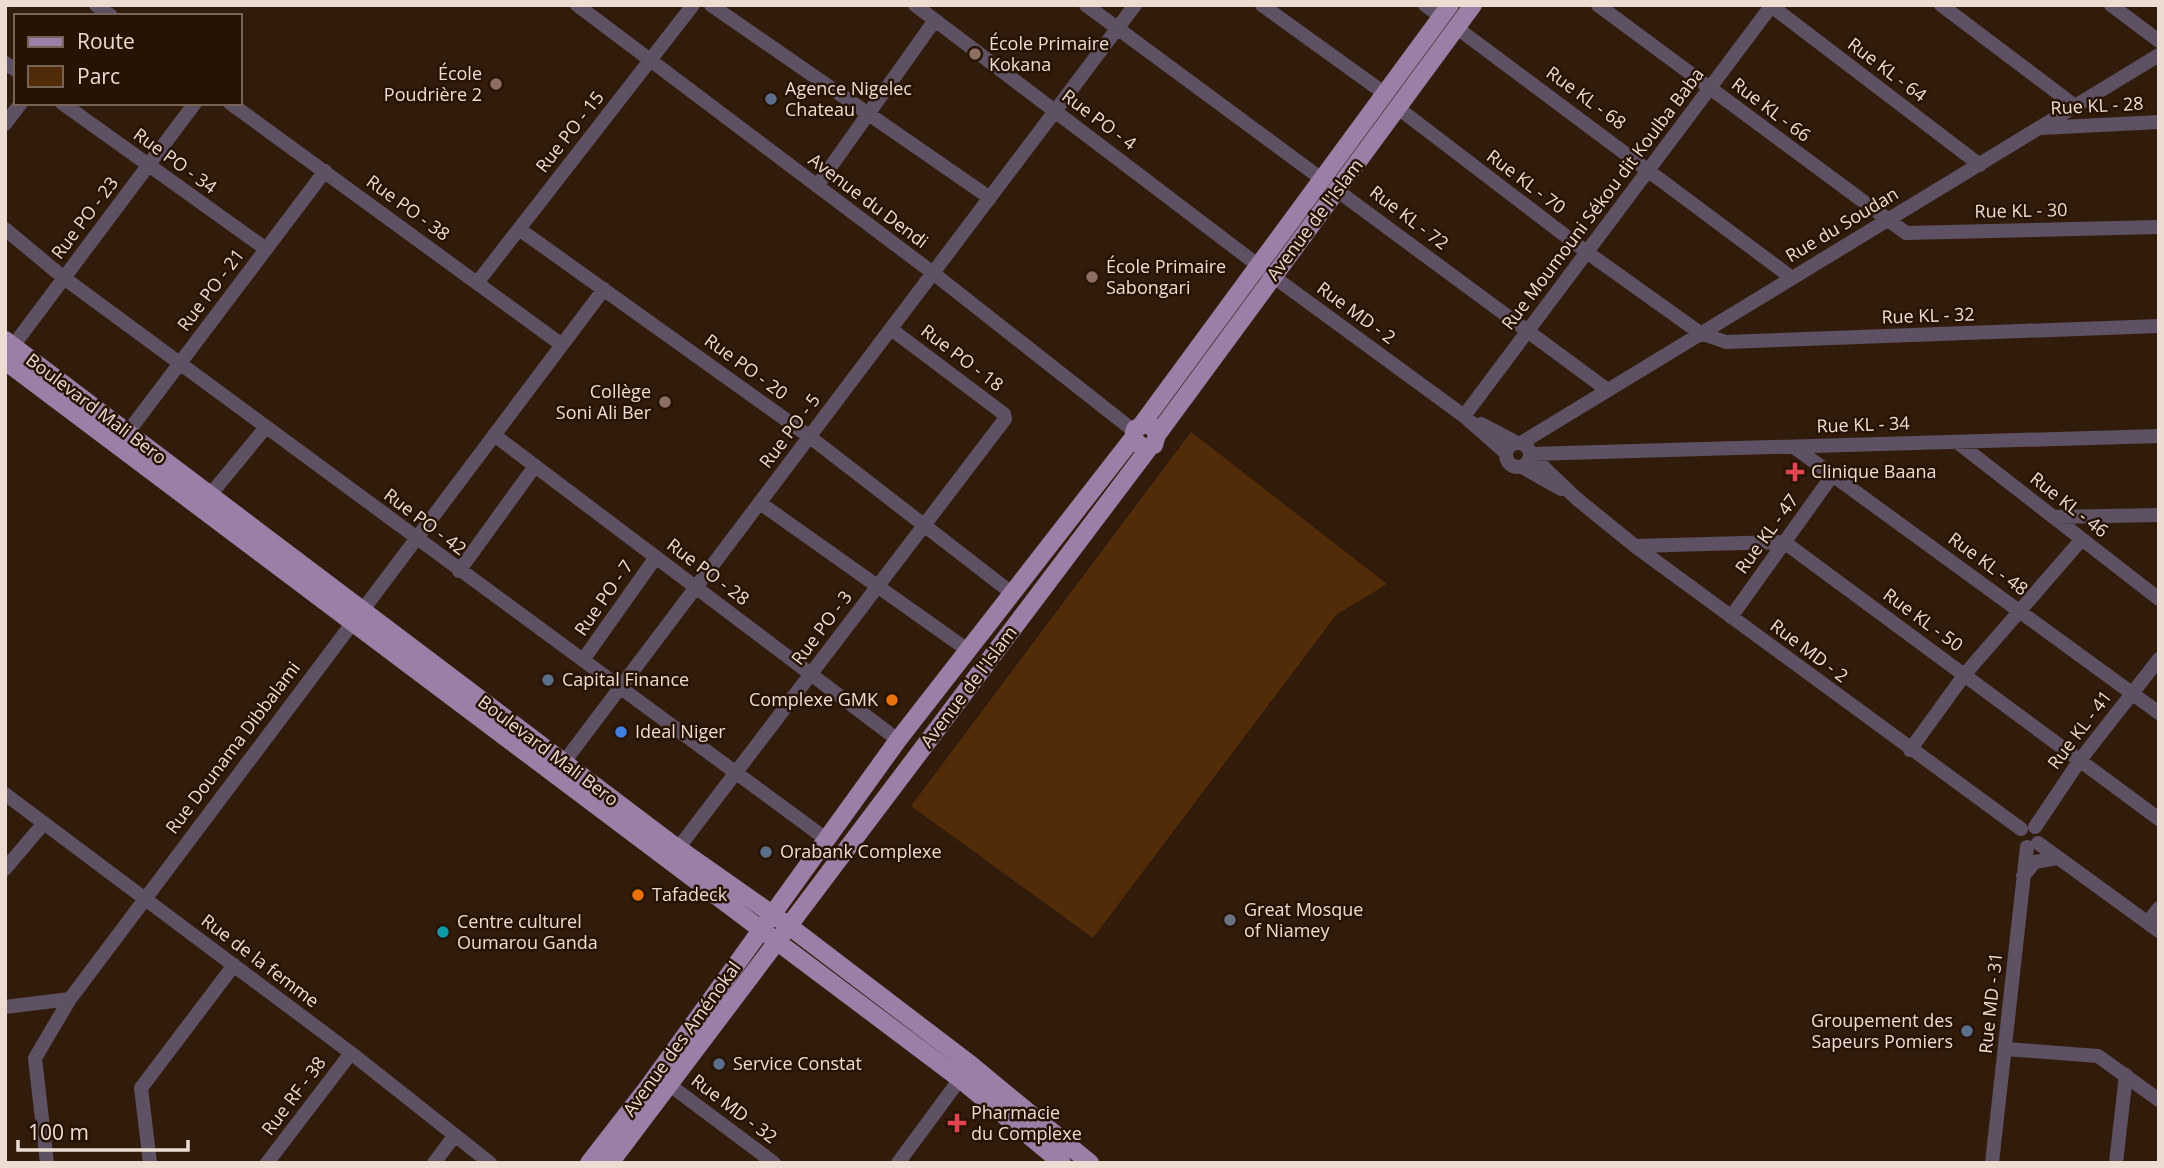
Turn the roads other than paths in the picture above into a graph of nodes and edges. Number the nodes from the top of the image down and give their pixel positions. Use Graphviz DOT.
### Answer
graph roads {
  1 [pos="576,5"];
  2 [pos="693,5"];
  3 [pos="711,5"];
  4 [pos="915,5"];
  5 [pos="1086,5"];
  6 [pos="1135,5"];
  7 [pos="1262,5"];
  8 [pos="1425,5"];
  9 [pos="1473,5"];
  10 [pos="1598,5"];
  11 [pos="1941,5"];
  12 [pos="2111,5"];
  13 [pos="1771,6"];
  14 [pos="1446,11"];
  15 [pos="936,20"];
  16 [pos="1457,27"];
  17 [pos="1117,29"];
  18 [pos="2159,41"];
  19 [pos="2159,55"];
  20 [pos="649,61"];
  21 [pos="1710,88"];
  22 [pos="1384,93"];
  23 [pos="19,105"];
  24 [pos="65,105"];
  25 [pos="193,105"];
  26 [pos="233,105"];
  27 [pos="2075,106"];
  28 [pos="1398,108"];
  29 [pos="1056,111"];
  30 [pos="869,114"];
  31 [pos="2159,122"];
  32 [pos="5,124"];
  33 [pos="2038,128"];
  34 [pos="1980,164"];
  35 [pos="148,165"];
  36 [pos="1650,169"];
  37 [pos="325,171"];
  38 [pos="1323,178"];
  39 [pos="817,187"];
  40 [pos="1338,190"];
  41 [pos="990,198"];
  42 [pos="1886,222"];
  43 [pos="2159,227"];
  44 [pos="5,229"];
  45 [pos="519,229"];
  46 [pos="266,249"];
  47 [pos="1588,253"];
  48 [pos="1266,271"];
  49 [pos="933,273"];
  50 [pos="64,278"];
  51 [pos="1791,278"];
  52 [pos="477,283"];
  53 [pos="604,289"];
  54 [pos="2159,326"];
  55 [pos="891,329"];
  56 [pos="1529,331"];
  57 [pos="1700,333"];
  58 [pos="562,345"];
  59 [pos="7,351"];
  60 [pos="181,362"];
  61 [pos="1606,390"];
  62 [pos="1464,416"];
  63 [pos="1005,419"];
  64 [pos="265,427"];
  65 [pos="1136,431"];
  66 [pos="128,432"];
  67 [pos="494,435"];
  68 [pos="2159,436"];
  69 [pos="810,437"];
  70 [pos="1153,442"];
  71 [pos="1957,442"];
  72 [pos="1794,447"];
  73 [pos="1522,452"];
  74 [pos="1567,453"];
  75 [pos="535,466"];
  76 [pos="1834,473"];
  77 [pos="1561,482"];
  78 [pos="210,495"];
  79 [pos="1577,499"];
  80 [pos="760,503"];
  81 [pos="2159,515"];
  82 [pos="2053,517"];
  83 [pos="924,525"];
  84 [pos="416,539"];
  85 [pos="2082,539"];
  86 [pos="1784,542"];
  87 [pos="1635,546"];
  88 [pos="656,557"];
  89 [pos="459,571"];
  90 [pos="696,587"];
  91 [pos="877,587"];
  92 [pos="1013,594"];
  93 [pos="2159,599"];
  94 [pos="2018,610"];
  95 [pos="358,616"];
  96 [pos="1731,617"];
  97 [pos="969,652"];
  98 [pos="2159,659"];
  99 [pos="583,660"];
  100 [pos="811,674"];
  101 [pos="1965,674"];
  102 [pos="620,688"];
  103 [pos="2132,693"];
  104 [pos="2159,713"];
  105 [pos="898,740"];
  106 [pos="1910,750"];
  107 [pos="2080,760"];
  108 [pos="559,768"];
  109 [pos="735,772"];
  110 [pos="5,794"];
  111 [pos="2159,819"];
  112 [pos="44,823"];
  113 [pos="2028,828"];
  114 [pos="827,839"];
  115 [pos="2032,845"];
  116 [pos="673,854"];
  117 [pos="2057,858"];
  118 [pos="5,869"];
  119 [pos="2022,877"];
  120 [pos="144,898"];
  121 [pos="2159,908"];
  122 [pos="773,913"];
  123 [pos="789,926"];
  124 [pos="2153,927"];
  125 [pos="761,930"];
  126 [pos="779,942"];
  127 [pos="234,965"];
  128 [pos="70,999"];
  129 [pos="5,1007"];
  130 [pos="689,1046"];
  131 [pos="2006,1049"];
  132 [pos="351,1054"];
  133 [pos="2126,1075"];
  134 [pos="960,1079"];
  135 [pos="660,1090"];
  136 [pos="1008,1095"];
  137 [pos="2159,1100"];
  138 [pos="996,1109"];
  139 [pos="455,1135"];
  140 [pos="47,1163"];
  141 [pos="149,1163"];
  142 [pos="267,1163"];
  143 [pos="434,1163"];
  144 [pos="490,1163"];
  145 [pos="589,1163"];
  146 [pos="610,1163"];
  147 [pos="774,1163"];
  148 [pos="898,1163"];
  149 [pos="1062,1163"];
  150 [pos="1090,1163"];
  151 [pos="1992,1163"];
  152 [pos="2116,1163"];
  1 -- 20 [label="street, Avenue du Dendi"];
  2 -- 20 [label="street, Rue PO - 15"];
  3 -- 30 [label="street"];
  4 -- 15 [label="street, Rue PO - 4"];
  5 -- 17 [label="street, Rue KL - 72"];
  6 -- 17 [label="street, Rue PO - 5"];
  7 -- 22 [label="street"];
  8 -- 14 [label="street"];
  9 -- 16 [label="main road, Avenue de l'Islam"];
  10 -- 21 [label="street, Rue KL - 66"];
  11 -- 27 [label="street"];
  12 -- 18 [label="street"];
  13 -- 21 [label="street, Rue Moumouni Sékou dit Koulba Baba"];
  13 -- 34 [label="street, Rue KL - 64"];
  14 -- 22 [label="main road, Avenue de l'Islam"];
  15 -- 29 [label="street, Rue PO - 4"];
  15 -- 30 [label="street"];
  16 -- 28 [label="main road, Avenue de l'Islam"];
  16 -- 36 [label="street, Rue KL - 68"];
  17 -- 29 [label="street, Rue PO - 5"];
  17 -- 38 [label="street, Rue KL - 72"];
  19 -- 27 [label="street, Rue du Soudan"];
  20 -- 39 [label="street, Avenue du Dendi"];
  20 -- 45 [label="street, Rue PO - 15"];
  21 -- 36 [label="street, Rue Moumouni Sékou dit Koulba Baba"];
  21 -- 42 [label="street, Rue KL - 66"];
  22 -- 38 [label="main road, Avenue de l'Islam"];
  23 -- 32 [label="street"];
  24 -- 35 [label="street, Rue PO - 34"];
  25 -- 35 [label="street, Rue PO - 23"];
  26 -- 37 [label="street, Rue PO - 38"];
  27 -- 33 [label="street, Rue du Soudan"];
  28 -- 40 [label="main road, Avenue de l'Islam"];
  28 -- 47 [label="street, Rue KL - 70"];
  29 -- 41 [label="street, Rue PO - 5"];
  29 -- 48 [label="street, Rue PO - 4"];
  30 -- 39 [label="street"];
  30 -- 41 [label="street"];
  31 -- 33 [label="street, Rue KL - 28"];
  33 -- 34 [label="street, Rue du Soudan"];
  34 -- 42 [label="street, Rue du Soudan"];
  35 -- 46 [label="street, Rue PO - 34"];
  35 -- 50 [label="street, Rue PO - 23"];
  36 -- 47 [label="street, Rue Moumouni Sékou dit Koulba Baba"];
  36 -- 51 [label="street, Rue KL - 68"];
  37 -- 46 [label="street, Rue PO - 21"];
  37 -- 52 [label="street, Rue PO - 38"];
  38 -- 40 [label="street, Rue KL - 72"];
  38 -- 48 [label="main road, Avenue de l'Islam"];
  39 -- 49 [label="street, Avenue du Dendi"];
  40 -- 48 [label="main road, Avenue de l'Islam"];
  40 -- 56 [label="street, Rue KL - 72"];
  41 -- 49 [label="street, Rue PO - 5"];
  42 -- 43 [label="street, Rue KL - 30"];
  42 -- 51 [label="street, Rue du Soudan"];
  44 -- 50 [label="street, Rue PO - 42"];
  45 -- 52 [label="street, Rue PO - 15"];
  45 -- 53 [label="street, Rue PO - 20"];
  46 -- 60 [label="street, Rue PO - 21"];
  47 -- 56 [label="street, Rue Moumouni Sékou dit Koulba Baba"];
  47 -- 57 [label="street, Rue KL - 70"];
  48 -- 62 [label="street, Rue MD - 2"];
  48 -- 65 [label="main road, Avenue de l'Islam"];
  48 -- 70 [label="main road, Avenue de l'Islam"];
  49 -- 55 [label="street, Rue PO - 5"];
  49 -- 65 [label="street, Avenue du Dendi"];
  50 -- 59 [label="street, Rue PO - 23"];
  50 -- 60 [label="street, Rue PO - 42"];
  51 -- 57 [label="street, Rue du Soudan"];
  52 -- 58 [label="street, Rue PO - 38"];
  53 -- 58 [label="street, Rue Dounama Dibbalami"];
  53 -- 69 [label="street, Rue PO - 20"];
  54 -- 57 [label="street, Rue KL - 32"];
  55 -- 63 [label="street, Rue PO - 18"];
  55 -- 69 [label="street, Rue PO - 5"];
  56 -- 61 [label="street, Rue KL - 72"];
  56 -- 62 [label="street, Rue Moumouni Sékou dit Koulba Baba"];
  57 -- 61 [label="street, Rue du Soudan"];
  58 -- 67 [label="street, Rue Dounama Dibbalami"];
  59 -- 66 [label="main road, Boulevard Mali Bero"];
  59 -- 95 [label="main road, Boulevard Mali Bero"];
  60 -- 64 [label="street, Rue PO - 42"];
  60 -- 66 [label="street, Rue PO - 21"];
  61 -- 73 [label="street, Rue du Soudan"];
  62 -- 73 [label="street, Rue MD - 2"];
  63 -- 83 [label="street, Rue PO - 3"];
  64 -- 78 [label="street"];
  64 -- 84 [label="street, Rue PO - 42"];
  65 -- 70 [label="main road"];
  65 -- 92 [label="main road, Avenue de l'Islam"];
  66 -- 78 [label="main road, Boulevard Mali Bero"];
  67 -- 75 [label="street, Rue PO - 28"];
  67 -- 84 [label="street, Rue Dounama Dibbalami"];
  68 -- 71 [label="street, Rue KL - 34"];
  69 -- 80 [label="street, Rue PO - 5"];
  69 -- 83 [label="street, Rue PO - 20"];
  70 -- 123 [label="main road, Avenue de l'Islam"];
  71 -- 72 [label="street, Rue KL - 34"];
  71 -- 82 [label="street, Rue KL - 46"];
  72 -- 74 [label="street, Rue KL - 34"];
  72 -- 76 [label="street, Rue KL - 48"];
  73 -- 74 [label="street, Rue KL - 34"];
  73 -- 77 [label="street, Rue MD - 2"];
  73 -- 79 [label="street, Rue MD - 2"];
  74 -- 77 [label="street"];
  75 -- 88 [label="street, Rue PO - 28"];
  75 -- 89 [label="street"];
  76 -- 86 [label="street, Rue KL - 47"];
  76 -- 94 [label="street, Rue KL - 48"];
  77 -- 79 [label="street, Rue MD - 2"];
  78 -- 95 [label="main road, Boulevard Mali Bero"];
  79 -- 87 [label="street, Rue MD - 2"];
  80 -- 90 [label="street, Rue PO - 5"];
  80 -- 91 [label="street"];
  81 -- 82 [label="street"];
  82 -- 85 [label="street, Rue KL - 46"];
  83 -- 91 [label="street, Rue PO - 3"];
  83 -- 92 [label="street, Rue PO - 20"];
  84 -- 89 [label="street, Rue PO - 42"];
  84 -- 95 [label="street, Rue Dounama Dibbalami"];
  85 -- 93 [label="street, Rue KL - 46"];
  85 -- 94 [label="street"];
  86 -- 87 [label="street"];
  86 -- 96 [label="street, Rue KL - 47"];
  86 -- 101 [label="street, Rue KL - 50"];
  87 -- 96 [label="street, Rue MD - 2"];
  88 -- 90 [label="street, Rue PO - 28"];
  88 -- 99 [label="street, Rue PO - 7"];
  89 -- 99 [label="street, Rue PO - 42"];
  90 -- 100 [label="street, Rue PO - 28"];
  90 -- 102 [label="street, Rue PO - 5"];
  91 -- 97 [label="street"];
  91 -- 100 [label="street, Rue PO - 3"];
  92 -- 97 [label="main road, Avenue de l'Islam"];
  94 -- 101 [label="street"];
  94 -- 103 [label="street, Rue KL - 48"];
  95 -- 108 [label="main road, Boulevard Mali Bero"];
  95 -- 120 [label="street, Rue Dounama Dibbalami"];
  96 -- 106 [label="street, Rue MD - 2"];
  97 -- 105 [label="main road, Avenue de l'Islam"];
  98 -- 103 [label="street, Rue KL - 41"];
  99 -- 102 [label="street, Rue PO - 42"];
  100 -- 105 [label="street, Rue PO - 28"];
  100 -- 109 [label="street, Rue PO - 3"];
  101 -- 106 [label="street"];
  101 -- 107 [label="street, Rue KL - 50"];
  102 -- 108 [label="street, Rue PO - 5"];
  102 -- 109 [label="street, Rue PO - 42"];
  103 -- 104 [label="street, Rue KL - 48"];
  103 -- 107 [label="street, Rue KL - 41"];
  105 -- 114 [label="main road, Avenue de l'Islam"];
  106 -- 113 [label="street, Rue MD - 2"];
  107 -- 111 [label="street, Rue KL - 50"];
  107 -- 113 [label="street, Rue KL - 41"];
  108 -- 116 [label="main road, Boulevard Mali Bero"];
  109 -- 114 [label="street, Rue PO - 42"];
  109 -- 116 [label="street, Rue PO - 3"];
  110 -- 112 [label="street, Rue de la femme"];
  112 -- 118 [label="street"];
  112 -- 120 [label="street, Rue de la femme"];
  113 -- 115 [label="street"];
  114 -- 122 [label="main road, Avenue de l'Islam"];
  115 -- 117 [label="street"];
  115 -- 119 [label="street, Rue MD - 31"];
  116 -- 122 [label="main road, Boulevard Mali Bero"];
  116 -- 125 [label="main road, Boulevard Mali Bero"];
  117 -- 119 [label="street"];
  117 -- 124 [label="street"];
  119 -- 131 [label="street, Rue MD - 31"];
  120 -- 127 [label="street, Rue de la femme"];
  120 -- 128 [label="street, Rue Dounama Dibbalami"];
  121 -- 124 [label="street"];
  122 -- 123 [label="main road, Boulevard Mali Bero"];
  122 -- 125 [label="main road, Avenue des Aménokal"];
  123 -- 126 [label="main road, Avenue des Aménokal"];
  123 -- 136 [label="main road, Boulevard Mali Bero"];
  125 -- 126 [label="main road, Boulevard Mali Bero"];
  125 -- 130 [label="main road, Avenue des Aménokal"];
  126 -- 130 [label="main road, Avenue des Aménokal"];
  126 -- 134 [label="main road, Boulevard Mali Bero"];
  127 -- 132 [label="street, Rue de la femme"];
  127 -- 141 [label="street"];
  128 -- 129 [label="street"];
  128 -- 140 [label="street, Rue Dounama Dibbalami"];
  130 -- 135 [label="main road, Avenue des Aménokal"];
  131 -- 133 [label="street"];
  131 -- 151 [label="street, Rue MD - 31"];
  132 -- 139 [label="street, Rue de la femme"];
  132 -- 142 [label="street, Rue RF - 38"];
  133 -- 137 [label="street"];
  133 -- 152 [label="street"];
  134 -- 138 [label="main road, Boulevard Mali Bero"];
  134 -- 148 [label="street"];
  135 -- 145 [label="main road, Avenue des Aménokal"];
  135 -- 146 [label="main road, Avenue des Aménokal"];
  135 -- 147 [label="street, Rue MD - 32"];
  136 -- 138 [label="main road"];
  136 -- 150 [label="main road, Boulevard Mali Bero"];
  138 -- 149 [label="main road, Boulevard Mali Bero"];
  139 -- 143 [label="street"];
  139 -- 144 [label="street, Rue de la femme"];
}
